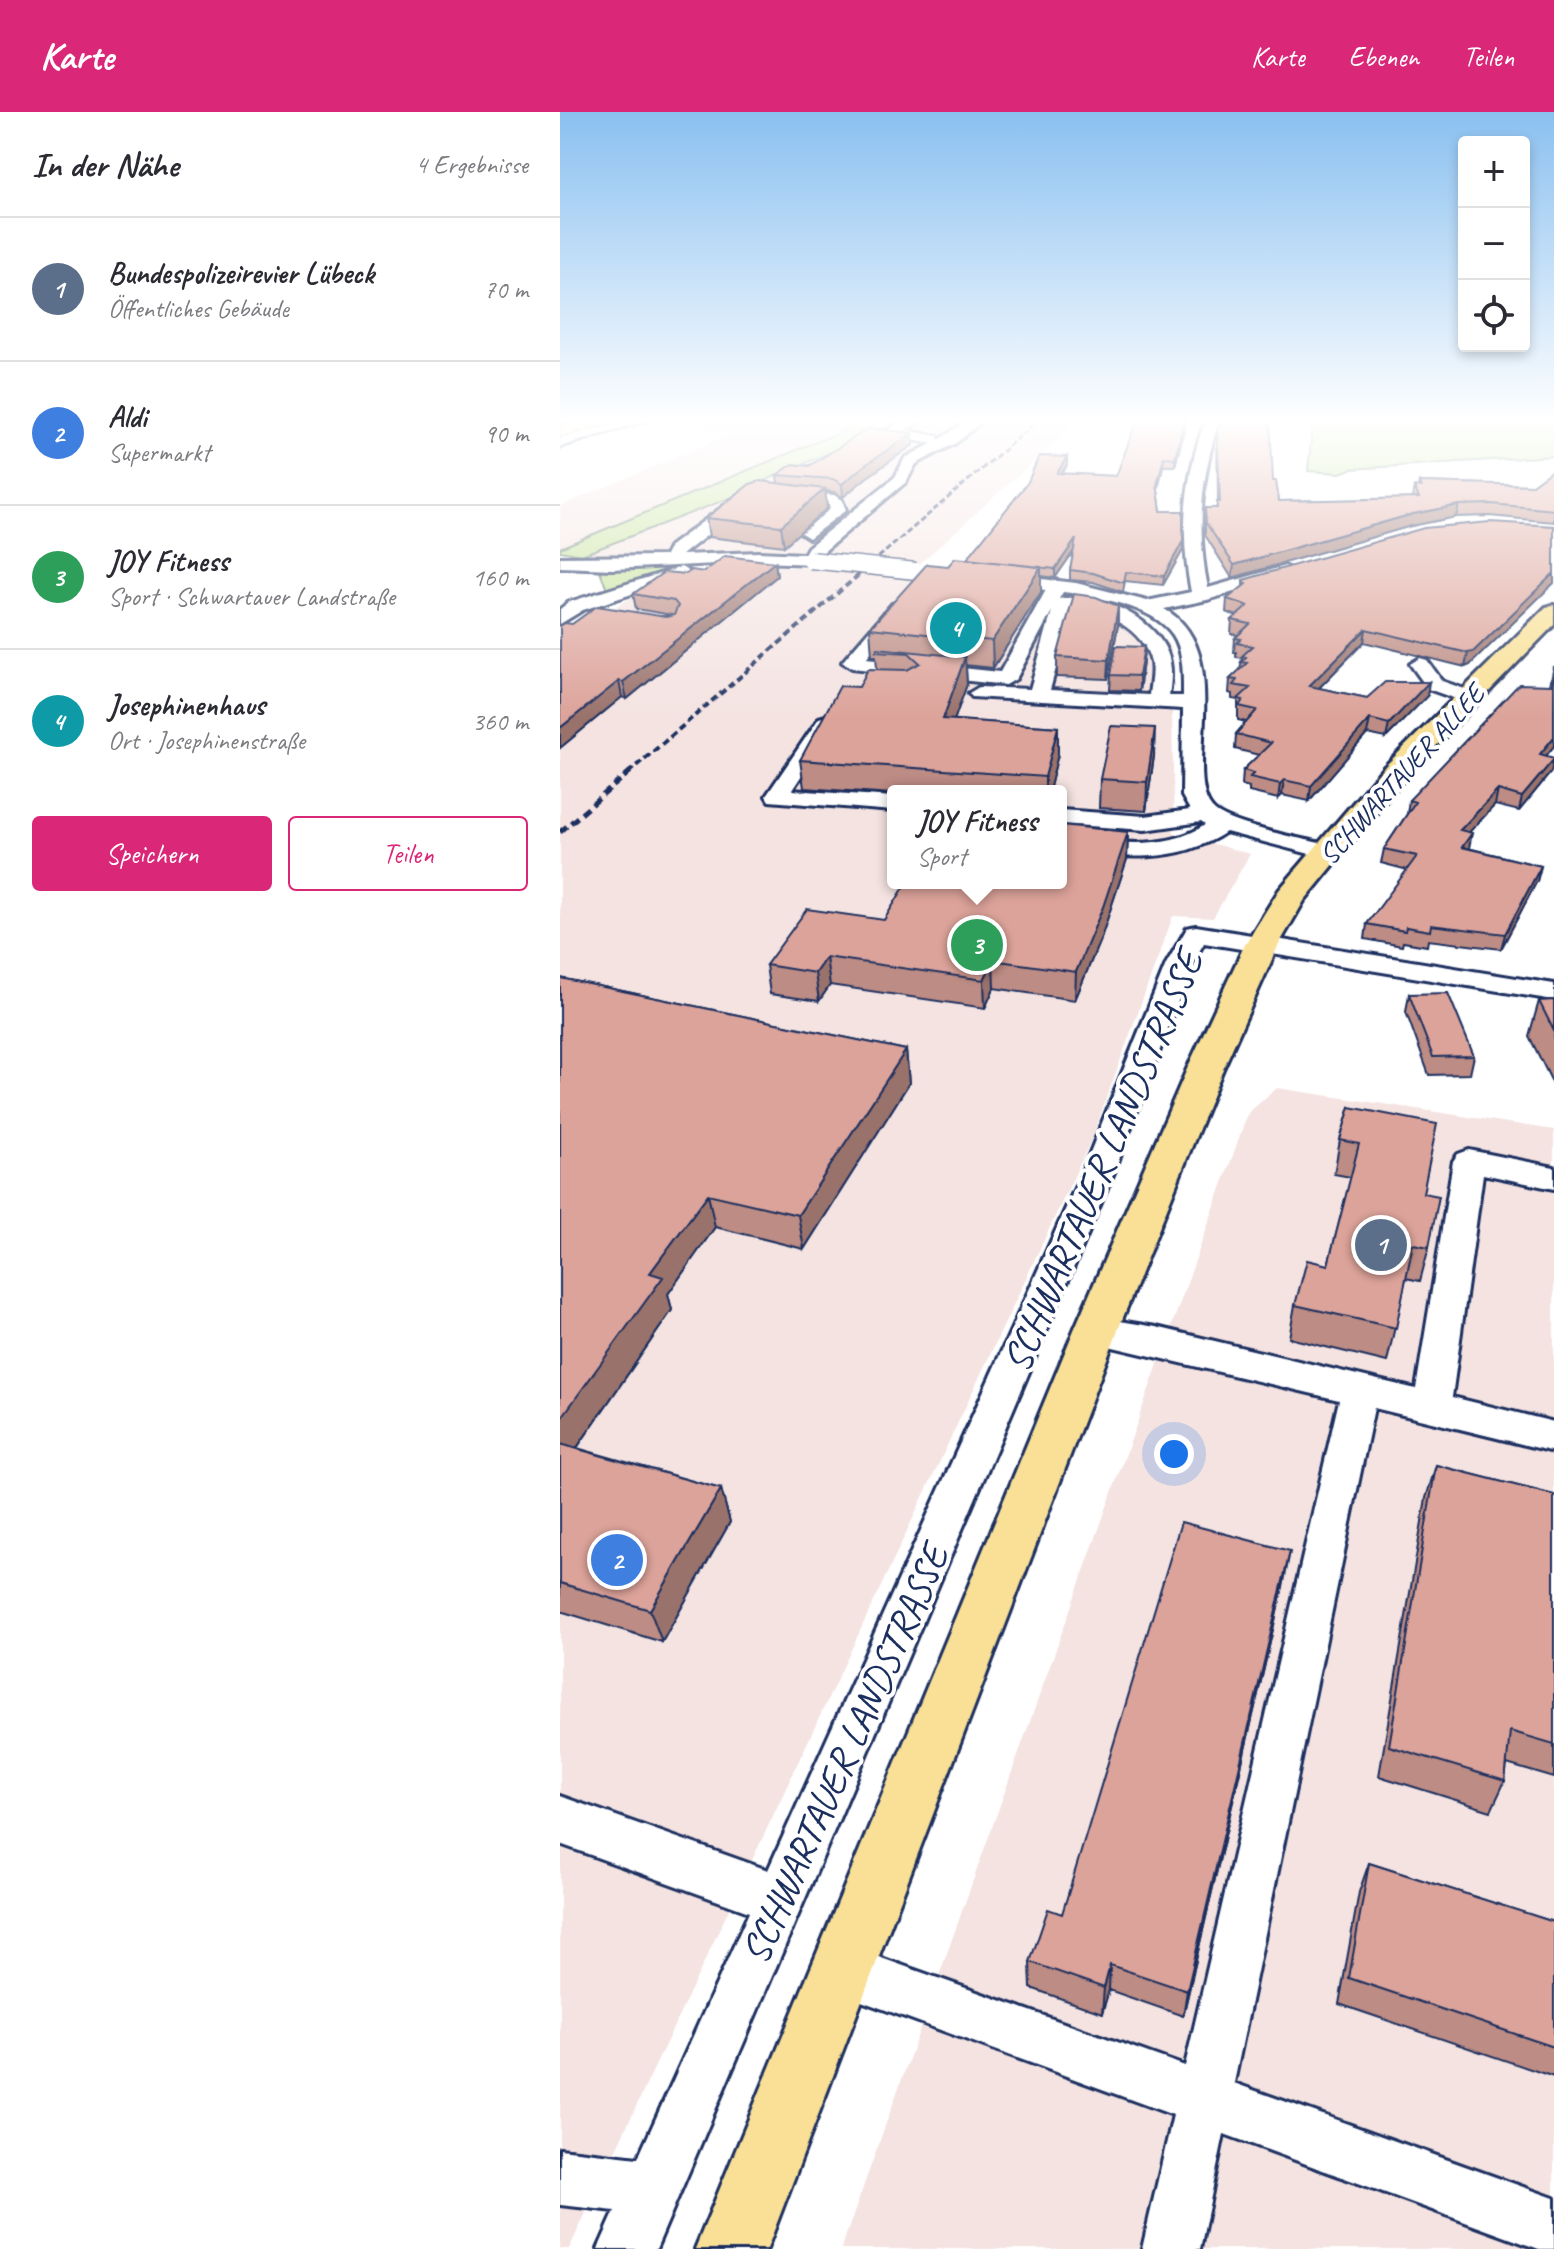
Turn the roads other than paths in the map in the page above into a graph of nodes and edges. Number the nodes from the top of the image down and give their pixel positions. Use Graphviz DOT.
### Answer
graph roads {
  1 [pos="719,518"];
  2 [pos="828,518"];
  3 [pos="854,518"];
  4 [pos="1193,518"];
  5 [pos="759,557"];
  6 [pos="778,558"];
  7 [pos="672,560"];
  8 [pos="810,560"];
  9 [pos="560,563"];
  10 [pos="1300,567"];
  11 [pos="973,576"];
  12 [pos="1057,586"];
  13 [pos="1201,596"];
  14 [pos="576,606"];
  15 [pos="1145,607"];
  16 [pos="610,612"];
  17 [pos="1554,612"];
  18 [pos="560,618"];
  19 [pos="1173,620"];
  20 [pos="1420,664"];
  21 [pos="883,687"];
  22 [pos="1038,697"];
  23 [pos="1469,697"];
  24 [pos="1158,702"];
  25 [pos="1192,703"];
  26 [pos="826,722"];
  27 [pos="887,804"];
  28 [pos="1067,817"];
  29 [pos="1214,820"];
  30 [pos="839,821"];
  31 [pos="887,826"];
  32 [pos="1067,844"];
  33 [pos="1329,852"];
  34 [pos="1261,946"];
  35 [pos="1554,992"];
  36 [pos="1554,1178"];
  37 [pos="1096,1330"];
  38 [pos="1359,1391"];
  39 [pos="1432,1408"];
  40 [pos="1554,1437"];
  41 [pos="560,1820"];
  42 [pos="781,1899"];
  43 [pos="842,1969"];
  44 [pos="1203,2099"];
  45 [pos="560,2177"];
  46 [pos="655,2188"];
  47 [pos="1554,2226"];
  48 [pos="627,2249"];
  49 [pos="731,2249"];
  50 [pos="1171,2249"];
  1 -- 7 [label="street"];
  2 -- 6 [label="street"];
  3 -- 8 [label="street"];
  4 -- 13 [label="street"];
  5 -- 6 [label="street"];
  5 -- 7 [label="street"];
  5 -- 14 [label="street"];
  6 -- 8 [label="street"];
  7 -- 9 [label="street"];
  8 -- 12 [label="street, bridge"];
  9 -- 14 [label="street"];
  10 -- 13 [label="street"];
  11 -- 12 [label="street"];
  12 -- 15 [label="street"];
  13 -- 15 [label="street"];
  13 -- 19 [label="street"];
  14 -- 16 [label="street"];
  14 -- 18 [label="street"];
  15 -- 19 [label="street"];
  17 -- 23 [label="main road, SCHWARTAUER ALLEE"];
  19 -- 25 [label="street"];
  20 -- 23 [label="street"];
  21 -- 22 [label="street"];
  22 -- 24 [label="street"];
  22 -- 24 [label="street"];
  23 -- 33 [label="main road, SCHWARTAUER ALLEE"];
  24 -- 25 [label="street"];
  25 -- 29 [label="street"];
  26 -- 27 [label="street"];
  28 -- 29 [label="street"];
  29 -- 32 [label="street"];
  29 -- 33 [label="street"];
  30 -- 31 [label="street"];
  33 -- 34 [label="main road, SCHWARTAUER ALLEE"];
  34 -- 35 [label="street"];
  34 -- 37 [label="main road, SCHWARTAUER LANDSTRASSE"];
  34 -- 42 [label="street, SCHWARTAUER LANDSTRASSE"];
  36 -- 39 [label="street"];
  37 -- 38 [label="street"];
  37 -- 43 [label="main road, SCHWARTAUER LANDSTRASSE"];
  38 -- 39 [label="street"];
  38 -- 44 [label="street"];
  39 -- 40 [label="street"];
  41 -- 42 [label="street"];
  42 -- 46 [label="street, SCHWARTAUER LANDSTRASSE"];
  43 -- 44 [label="street"];
  43 -- 49 [label="main road, SCHWARTAUER LANDSTRASSE"];
  44 -- 47 [label="street"];
  44 -- 50 [label="street"];
  45 -- 46 [label="street"];
  46 -- 48 [label="street, SCHWARTAUER LANDSTRASSE"];
}
